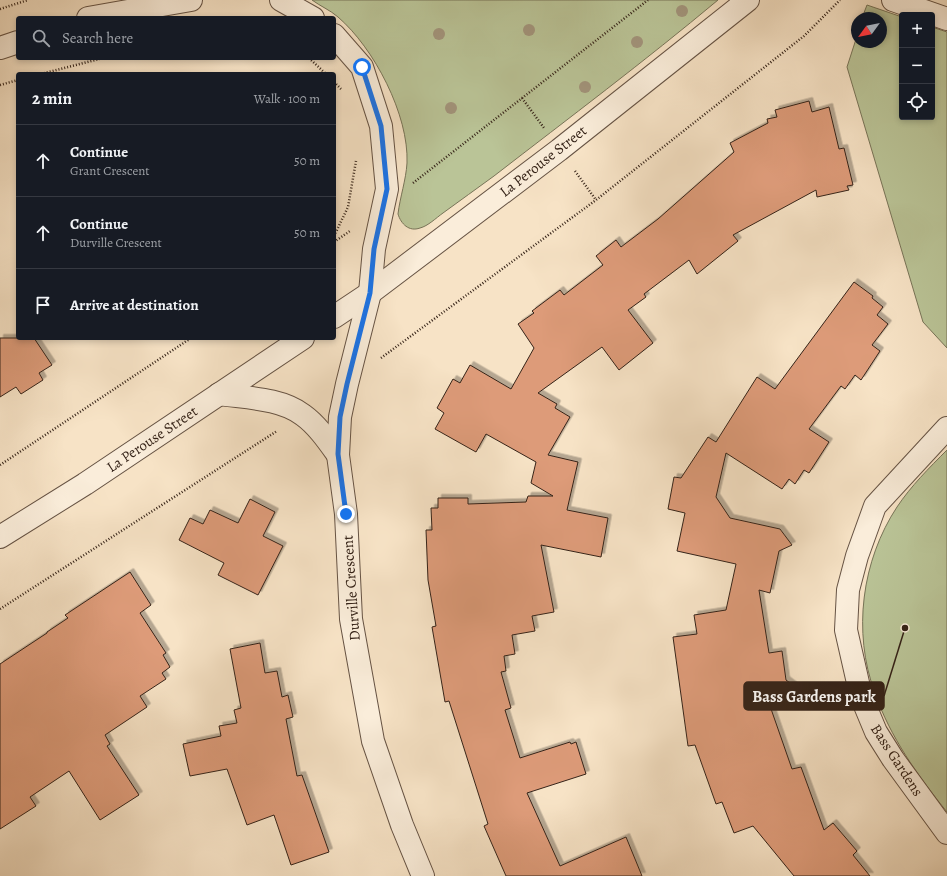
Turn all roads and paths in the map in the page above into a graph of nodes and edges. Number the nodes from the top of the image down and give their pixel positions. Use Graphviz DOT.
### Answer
graph roads {
  1 [pos="28,0"];
  2 [pos="191,0"];
  3 [pos="281,0"];
  4 [pos="648,0"];
  5 [pos="748,0"];
  6 [pos="840,0"];
  7 [pos="893,0"];
  8 [pos="0,9"];
  9 [pos="99,16"];
  10 [pos="309,16"];
  11 [pos="947,19"];
  12 [pos="336,37"];
  13 [pos="16,43"];
  14 [pos="0,48"];
  15 [pos="95,60"];
  16 [pos="311,60"];
  17 [pos="49,72"];
  18 [pos="324,72"];
  19 [pos="16,81"];
  20 [pos="336,84"];
  21 [pos="0,85"];
  22 [pos="342,90"];
  23 [pos="356,161"];
  24 [pos="383,206"];
  25 [pos="336,232"];
  26 [pos="336,241"];
  27 [pos="370,293"];
  28 [pos="336,316"];
  29 [pos="188,340"];
  30 [pos="300,340"];
  31 [pos="379,360"];
  32 [pos="219,394"];
  33 [pos="303,415"];
  34 [pos="947,428"];
  35 [pos="338,454"];
  36 [pos="0,465"];
  37 [pos="0,537"];
  38 [pos="0,609"];
  39 [pos="947,833"];
  40 [pos="423,876"];
  1 -- 8 [label="path"];
  2 -- 9 [label="street"];
  3 -- 10 [label="street"];
  4 -- 24 [label="path"];
  5 -- 27 [label="street, La Perouse Street"];
  6 -- 31 [label="path"];
  7 -- 11 [label="street"];
  12 -- 24 [label="street, Durville Crescent"];
  13 -- 14 [label="street"];
  15 -- 17 [label="path"];
  16 -- 18 [label="path"];
  19 -- 21 [label="path"];
  20 -- 22 [label="path"];
  23 -- 25 [label="path"];
  24 -- 26 [label="path"];
  24 -- 27 [label="street, Durville Crescent"];
  27 -- 28 [label="street, La Perouse Street"];
  27 -- 35 [label="street, Durville Crescent"];
  29 -- 36 [label="path"];
  30 -- 32 [label="street, La Perouse Street"];
  32 -- 33 [label="street"];
  32 -- 37 [label="street, La Perouse Street"];
  33 -- 35 [label="street"];
  33 -- 38 [label="path"];
  34 -- 39 [label="street, Bass Gardens"];
  35 -- 40 [label="street, Durville Crescent"];
}
